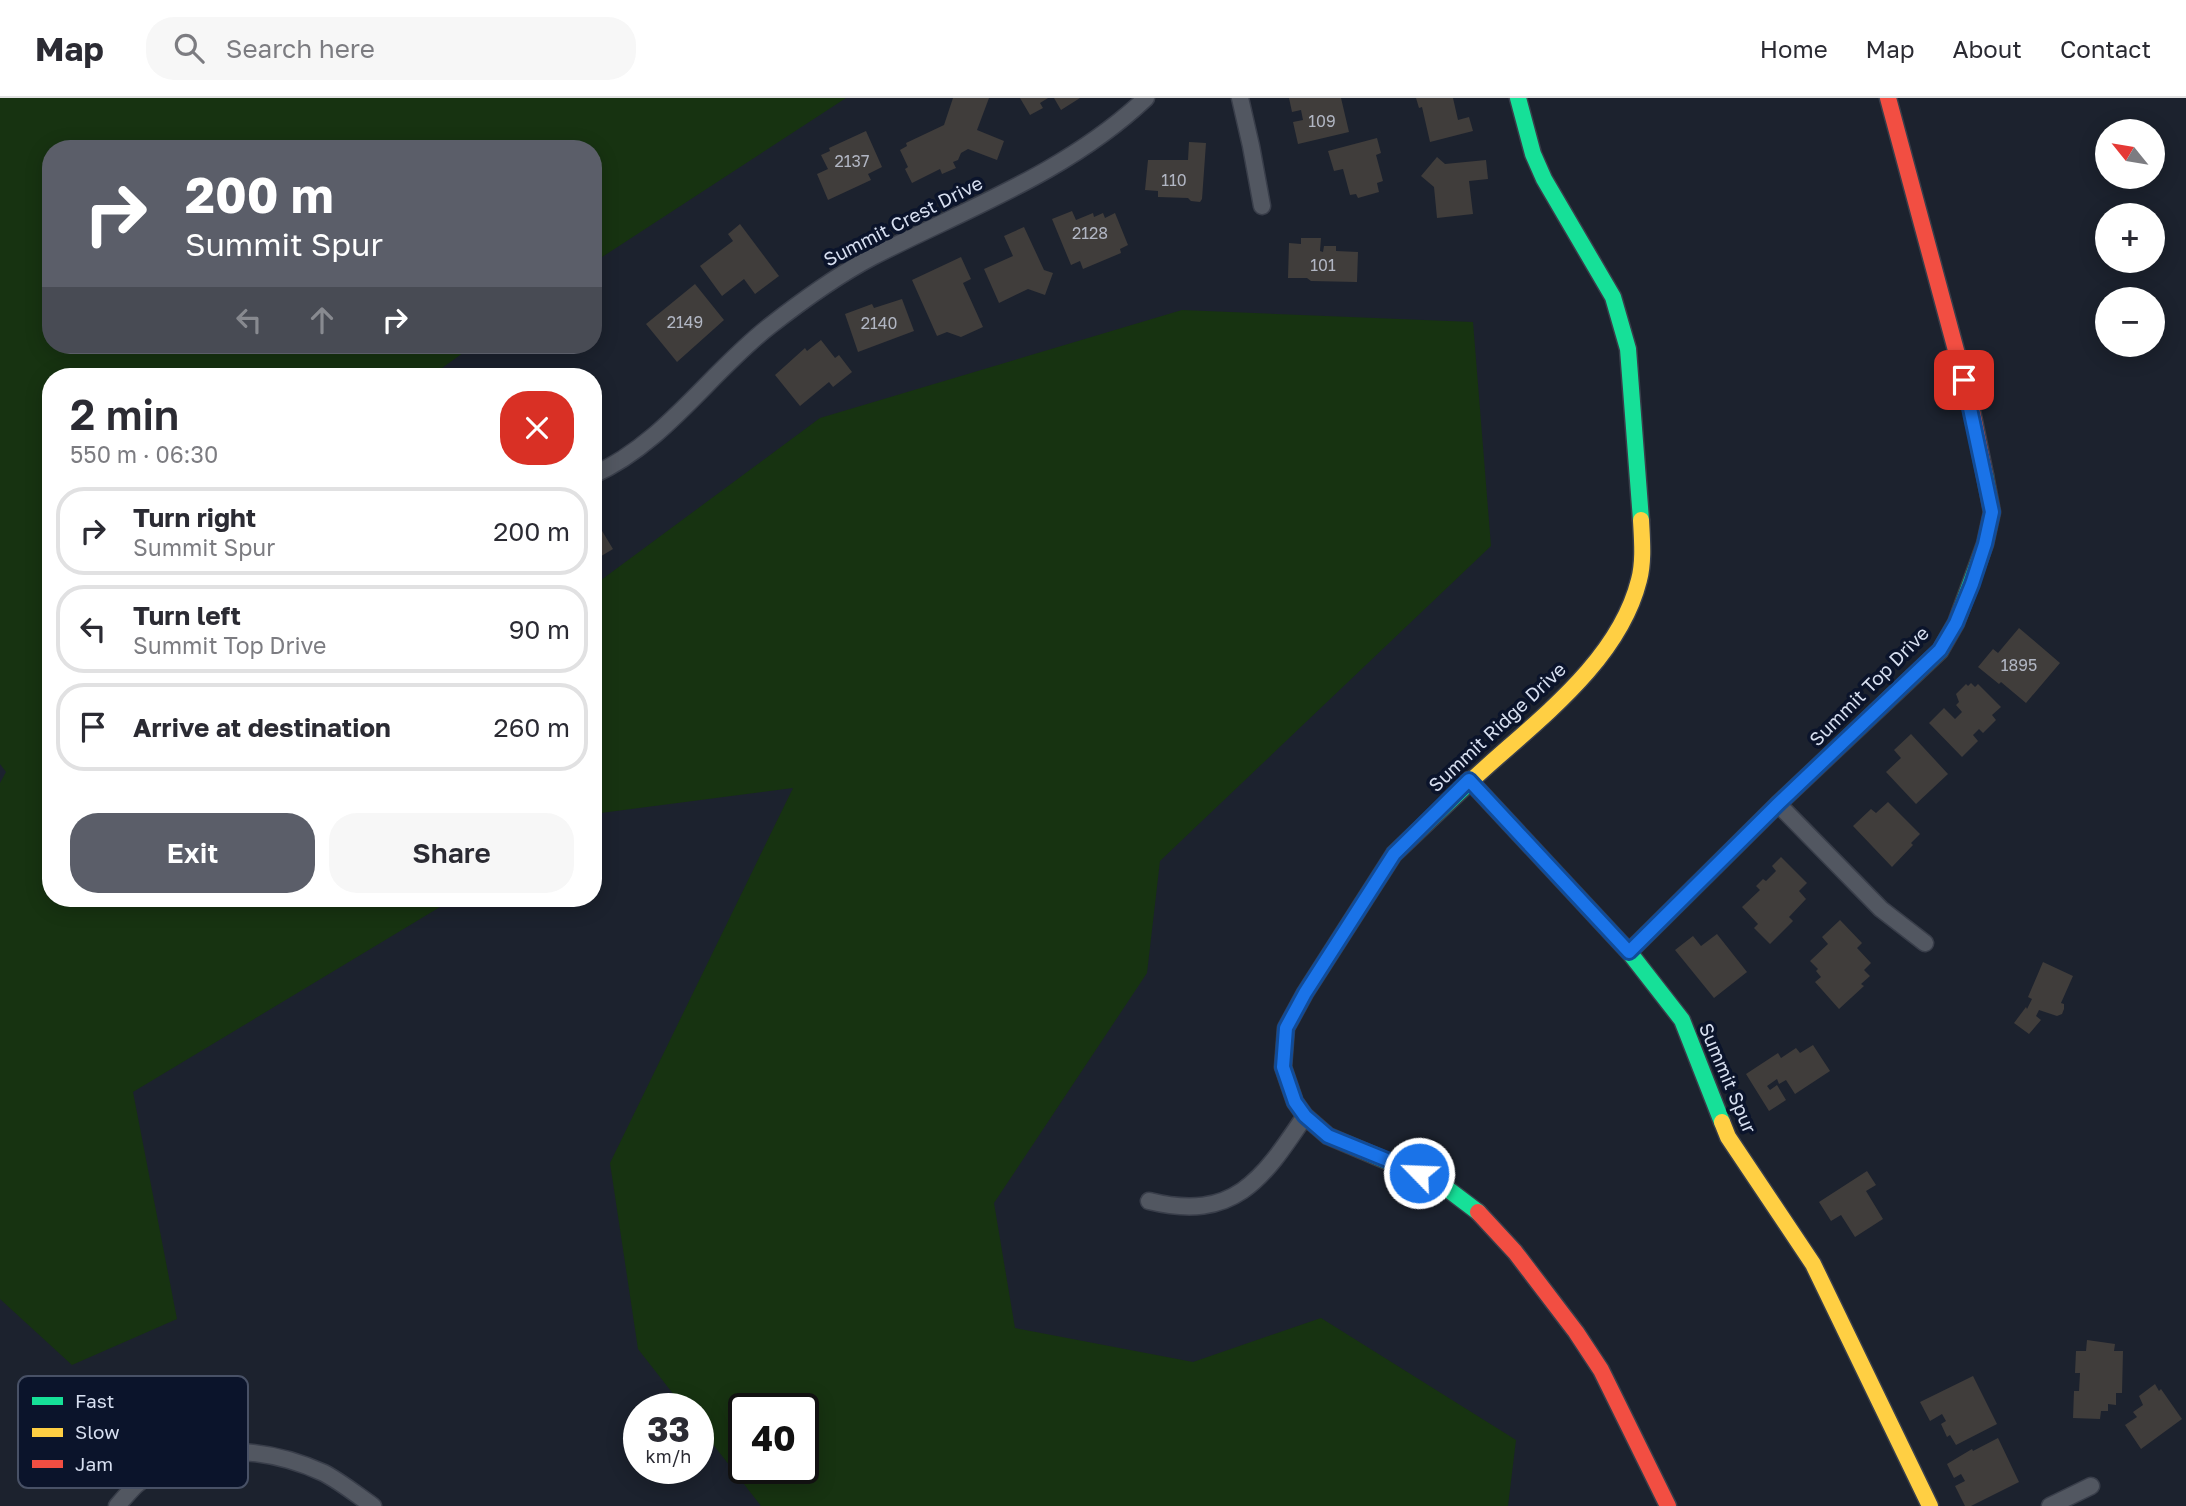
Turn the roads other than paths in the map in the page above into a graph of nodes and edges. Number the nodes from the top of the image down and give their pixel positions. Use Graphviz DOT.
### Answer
graph roads {
  1 [pos="1146,98"];
  2 [pos="1240,98"];
  3 [pos="1518,98"];
  4 [pos="1888,98"];
  5 [pos="1262,206"];
  6 [pos="602,471"];
  7 [pos="1469,780"];
  8 [pos="1778,804"];
  9 [pos="1925,943"];
  10 [pos="1629,952"];
  11 [pos="1305,1116"];
  12 [pos="1149,1200"];
  13 [pos="248,1452"];
  14 [pos="2091,1486"];
  15 [pos="133,1488"];
  16 [pos="117,1506"];
  17 [pos="373,1506"];
  18 [pos="1668,1506"];
  19 [pos="1930,1506"];
  20 [pos="2050,1506"];
  1 -- 6 [label="street, Summit Crest Drive"];
  2 -- 5 [label="street"];
  3 -- 7 [label="street, Summit Ridge Drive"];
  4 -- 8 [label="street, Summit Top Drive"];
  7 -- 10 [label="street, Summit Spur"];
  7 -- 11 [label="street, Summit Ridge Drive"];
  8 -- 9 [label="street"];
  8 -- 10 [label="street, Summit Top Drive"];
  10 -- 19 [label="street, Summit Spur"];
  11 -- 12 [label="street"];
  11 -- 18 [label="street, Summit Ridge Drive"];
  13 -- 17 [label="street"];
  14 -- 20 [label="street"];
  15 -- 16 [label="street"];
}
